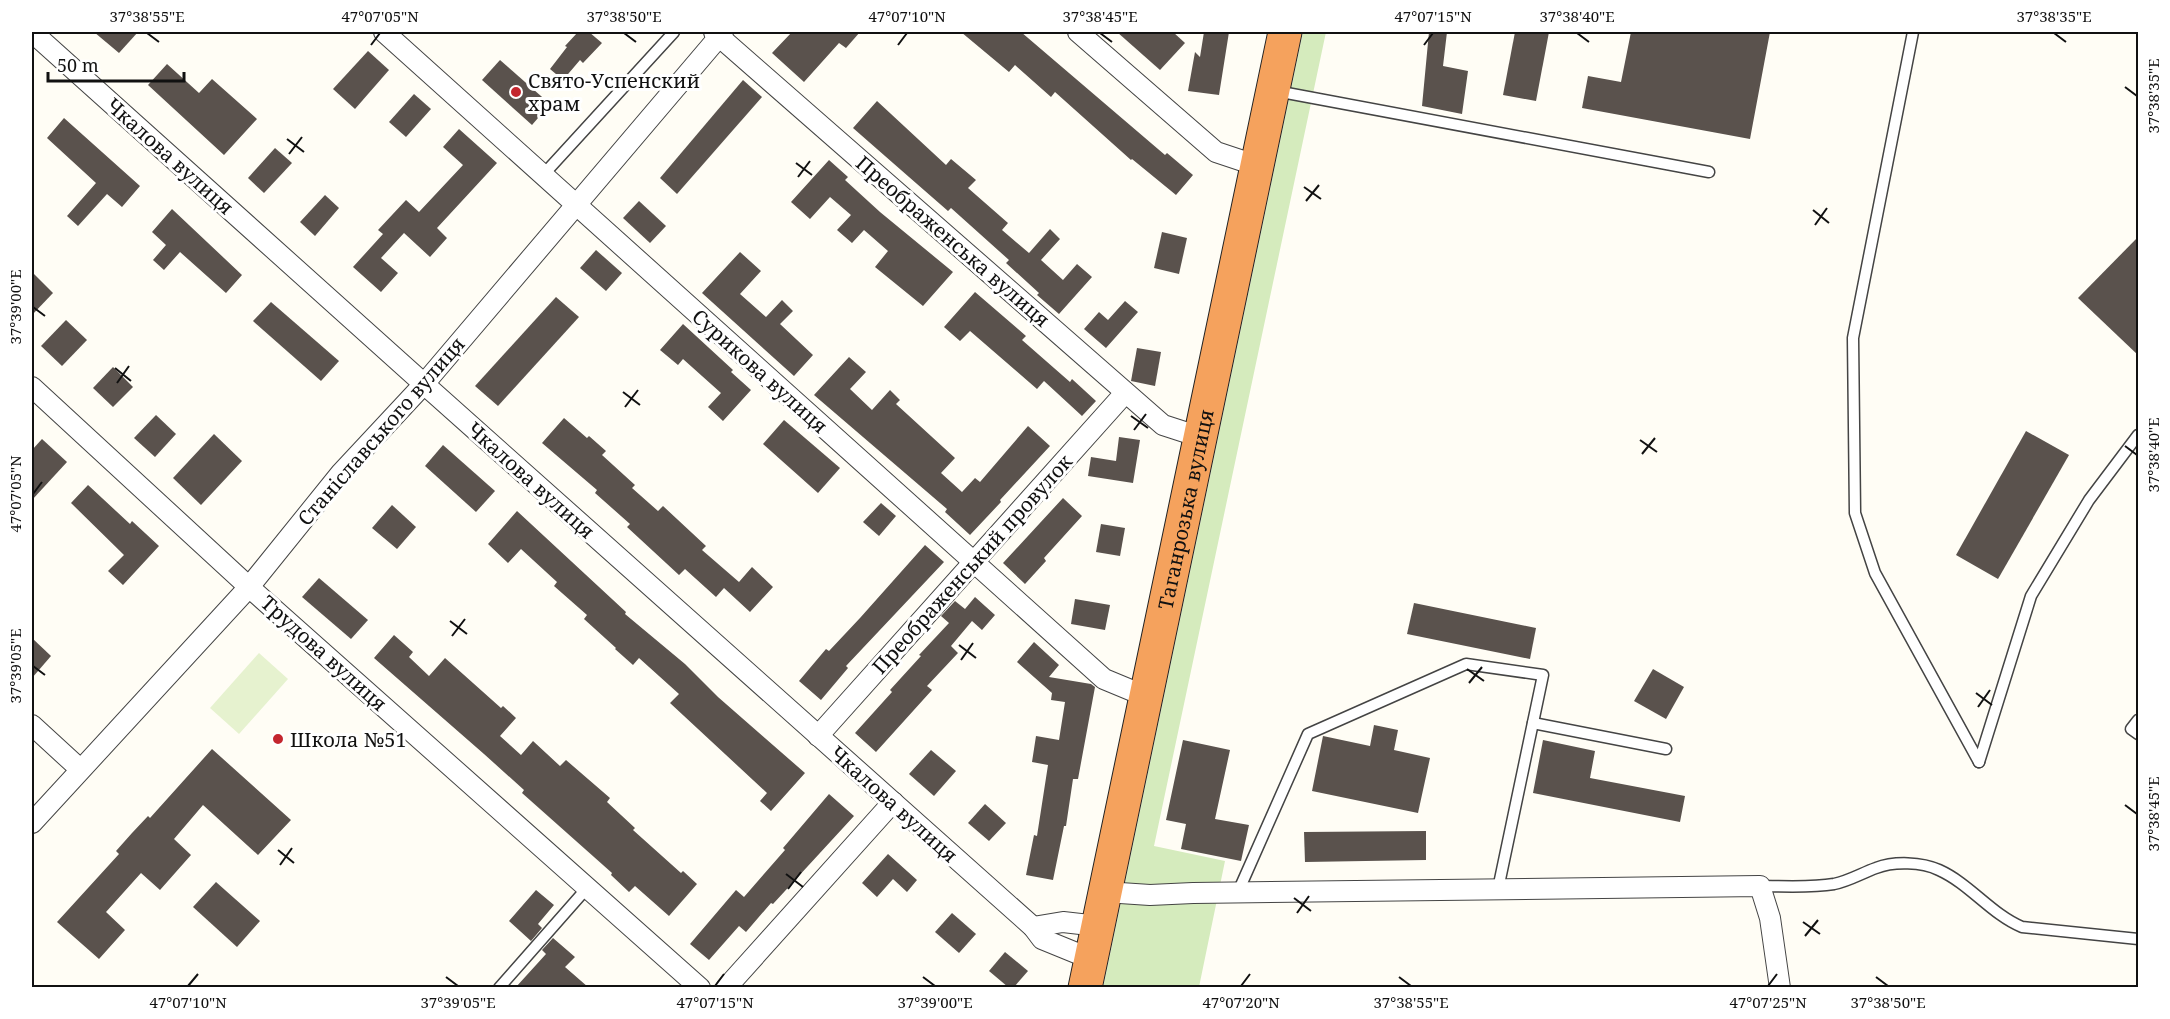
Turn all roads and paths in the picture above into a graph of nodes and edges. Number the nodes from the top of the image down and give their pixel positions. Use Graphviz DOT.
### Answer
graph roads {
  1 [pos="32,32"];
  2 [pos="384,32"];
  3 [pos="674,32"];
  4 [pos="1078,32"];
  5 [pos="1285,32"];
  6 [pos="1913,32"];
  7 [pos="719,33"];
  8 [pos="1273,90"];
  9 [pos="1258,166"];
  10 [pos="1709,172"];
  11 [pos="544,174"];
  12 [pos="575,204"];
  13 [pos="424,384"];
  14 [pos="32,387"];
  15 [pos="1125,393"];
  16 [pos="2139,435"];
  17 [pos="1200,437"];
  18 [pos="974,563"];
  19 [pos="249,587"];
  20 [pos="1145,696"];
  21 [pos="2139,720"];
  22 [pos="1533,723"];
  23 [pos="32,725"];
  24 [pos="2139,734"];
  25 [pos="818,736"];
  26 [pos="1666,749"];
  27 [pos="80,769"];
  28 [pos="893,802"];
  29 [pos="32,823"];
  30 [pos="1760,886"];
  31 [pos="587,888"];
  32 [pos="1498,889"];
  33 [pos="1105,892"];
  34 [pos="1238,892"];
  35 [pos="1098,926"];
  36 [pos="1033,927"];
  37 [pos="2139,939"];
  38 [pos="1088,973"];
  39 [pos="499,987"];
  40 [pos="700,987"];
  41 [pos="726,987"];
  42 [pos="1780,987"];
  1 -- 13 [label="street, Чкалова вулиця"];
  2 -- 11 [label="street, Сурикова вулиця"];
  3 -- 11 [label="lane"];
  4 -- 9 [label="street"];
  5 -- 8 [label="highway, Таганрозька вулиця"];
  6 -- 16 [label="lane"];
  7 -- 12 [label="street, Станіславського вулиця"];
  7 -- 15 [label="street, Преображенська вулиця"];
  8 -- 9 [label="highway, Таганрозька вулиця"];
  8 -- 10 [label="lane"];
  9 -- 17 [label="highway, Таганрозька вулиця"];
  11 -- 12 [label="street, Сурикова вулиця"];
  12 -- 13 [label="street, Станіславського вулиця"];
  12 -- 18 [label="street, Сурикова вулиця"];
  13 -- 19 [label="street, Станіславського вулиця"];
  13 -- 25 [label="street, Чкалова вулиця"];
  14 -- 19 [label="street, Трудова вулиця"];
  15 -- 17 [label="street, Преображенська вулиця"];
  15 -- 18 [label="street, Преображенський провулок"];
  17 -- 20 [label="highway, Таганрозька вулиця"];
  18 -- 20 [label="street, Сурикова вулиця"];
  18 -- 25 [label="street, Преображенський провулок"];
  19 -- 27 [label="street, Станіславського вулиця"];
  19 -- 31 [label="street, Трудова вулиця"];
  20 -- 33 [label="highway, Таганрозька вулиця"];
  21 -- 24 [label="lane"];
  22 -- 26 [label="lane"];
  22 -- 32 [label="lane"];
  22 -- 34 [label="lane"];
  23 -- 27 [label="street"];
  25 -- 28 [label="street, Чкалова вулиця"];
  27 -- 29 [label="street, Станіславського вулиця"];
  28 -- 36 [label="street, Чкалова вулиця"];
  28 -- 41 [label="street"];
  30 -- 32 [label="street"];
  30 -- 37 [label="lane"];
  30 -- 42 [label="street"];
  31 -- 39 [label="lane"];
  31 -- 40 [label="street, Трудова вулиця"];
  32 -- 34 [label="street"];
  33 -- 34 [label="street"];
  33 -- 35 [label="highway, Таганрозька вулиця"];
  35 -- 36 [label="street"];
  35 -- 38 [label="highway, Таганрозька вулиця"];
  36 -- 38 [label="street, Чкалова вулиця"];
}
